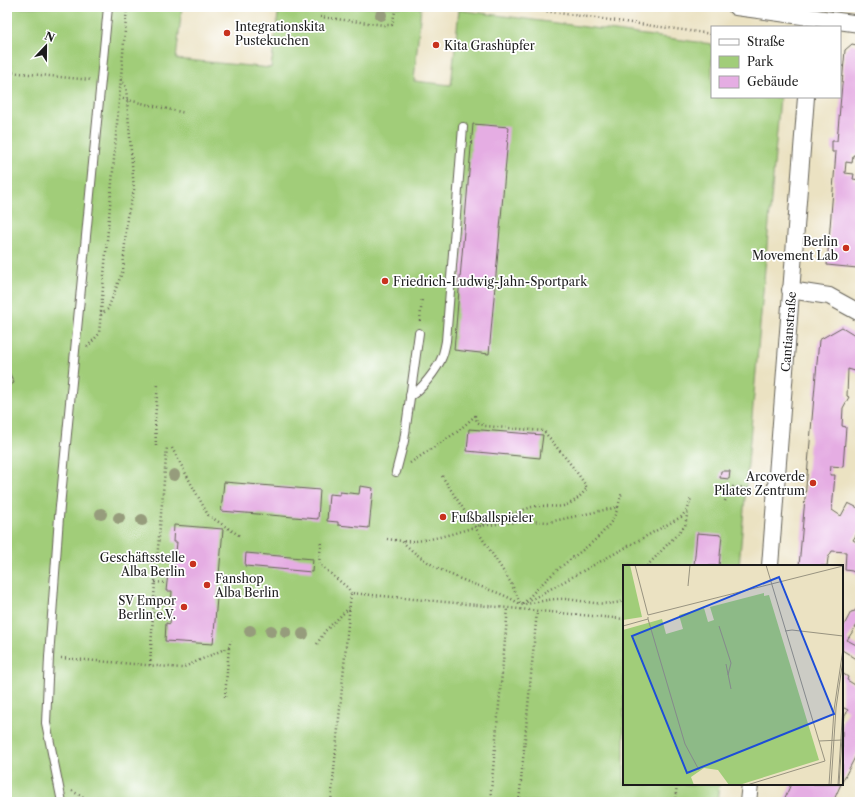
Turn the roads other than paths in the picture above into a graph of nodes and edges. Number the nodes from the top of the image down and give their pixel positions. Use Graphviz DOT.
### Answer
graph roads {
  1 [pos="108,7"];
  2 [pos="736,7"];
  3 [pos="815,17"];
  4 [pos="860,24"];
  5 [pos="806,98"];
  6 [pos="464,127"];
  7 [pos="790,290"];
  8 [pos="860,313"];
  9 [pos="419,334"];
  10 [pos="410,396"];
  11 [pos="396,472"];
  12 [pos="770,565"];
  13 [pos="750,785"];
  14 [pos="62,802"];
  15 [pos="748,802"];
  1 -- 14 [label="lane"];
  2 -- 3 [label="street"];
  3 -- 4 [label="street"];
  5 -- 7 [label="street, Cantianstraße"];
  6 -- 10 [label="lane"];
  7 -- 8 [label="street"];
  7 -- 12 [label="street, Cantianstraße"];
  9 -- 10 [label="lane"];
  10 -- 11 [label="lane"];
  13 -- 15 [label="street"];
}
